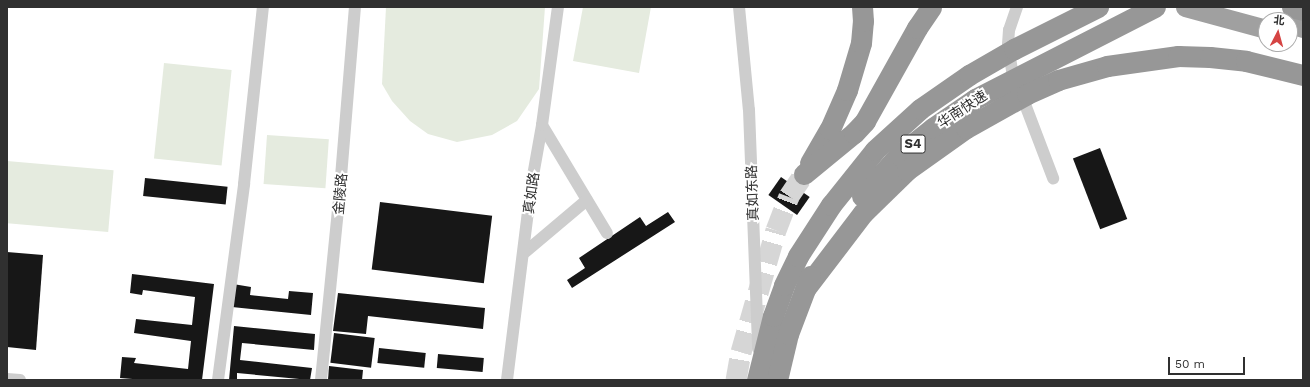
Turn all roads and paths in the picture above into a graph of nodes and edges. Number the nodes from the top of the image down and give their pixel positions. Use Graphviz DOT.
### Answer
graph roads {
  1 [pos="263,7"];
  2 [pos="355,7"];
  3 [pos="558,7"];
  4 [pos="739,7"];
  5 [pos="862,7"];
  6 [pos="931,7"];
  7 [pos="1017,7"];
  8 [pos="1098,7"];
  9 [pos="1155,7"];
  10 [pos="1185,7"];
  11 [pos="1228,7"];
  12 [pos="1292,7"];
  13 [pos="1303,10"];
  14 [pos="1258,15"];
  15 [pos="1258,27"];
  16 [pos="1303,75"];
  17 [pos="542,125"];
  18 [pos="1053,178"];
  19 [pos="587,200"];
  20 [pos="607,232"];
  21 [pos="524,253"];
  22 [pos="805,289"];
  23 [pos="7,379"];
  24 [pos="20,380"];
  25 [pos="218,380"];
  26 [pos="321,380"];
  27 [pos="506,380"];
  28 [pos="757,380"];
  29 [pos="760,380"];
  30 [pos="776,380"];
  1 -- 25 [label="street"];
  2 -- 26 [label="street, 金陵路"];
  3 -- 17 [label="street, 真如路"];
  4 -- 29 [label="street, 真如东路"];
  5 -- 6 [label="highway"];
  7 -- 18 [label="street"];
  8 -- 28 [label="highway, 华南快速 / S4, bridge"];
  9 -- 22 [label="highway, 华南快速 / S4, bridge"];
  10 -- 15 [label="highway"];
  11 -- 14 [label="highway"];
  12 -- 13 [label="highway"];
  16 -- 22 [label="highway, bridge"];
  17 -- 19 [label="street"];
  17 -- 21 [label="street, 真如路"];
  19 -- 20 [label="street"];
  19 -- 21 [label="street"];
  21 -- 27 [label="street, 真如路"];
  22 -- 30 [label="highway, 华南快速 / S4, bridge"];
  23 -- 24 [label="street"];
}
